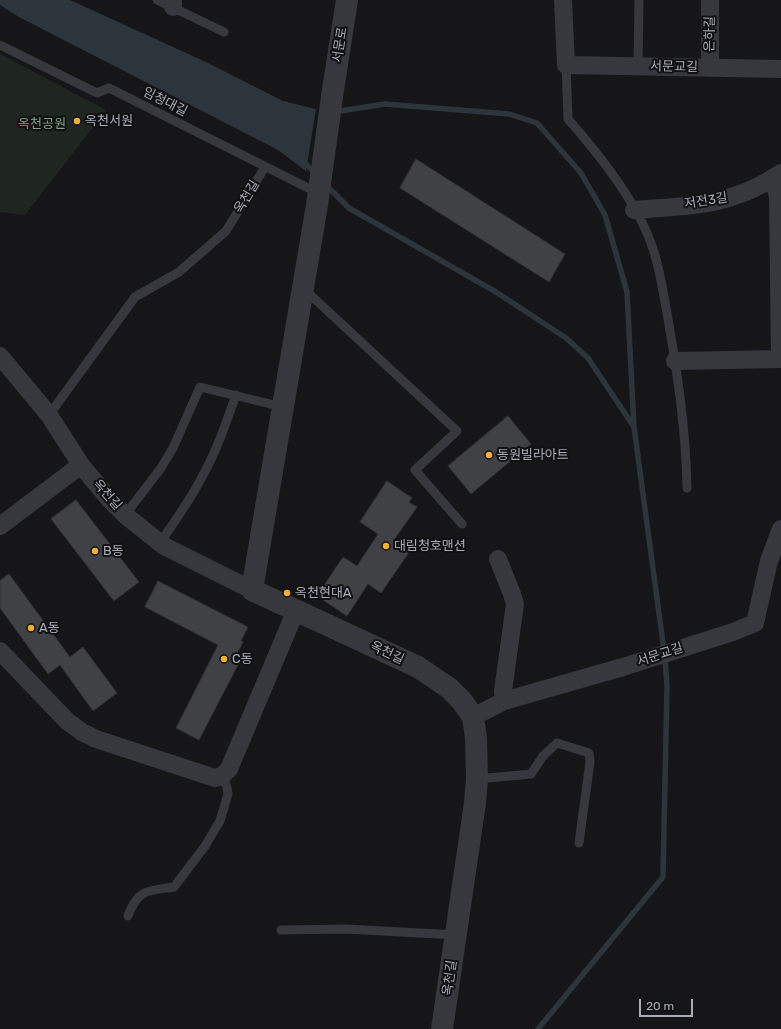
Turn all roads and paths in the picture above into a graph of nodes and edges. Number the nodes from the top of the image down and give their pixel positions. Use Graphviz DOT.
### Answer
graph roads {
  1 [pos="563,0"];
  2 [pos="639,0"];
  3 [pos="710,0"];
  4 [pos="345,1"];
  5 [pos="168,2"];
  6 [pos="224,32"];
  7 [pos="0,45"];
  8 [pos="566,65"];
  9 [pos="638,67"];
  10 [pos="710,68"];
  11 [pos="781,69"];
  12 [pos="264,167"];
  13 [pos="777,176"];
  14 [pos="317,199"];
  15 [pos="634,210"];
  16 [pos="302,288"];
  17 [pos="0,356"];
  18 [pos="781,359"];
  19 [pos="675,361"];
  20 [pos="236,396"];
  21 [pos="283,407"];
  22 [pos="49,415"];
  23 [pos="81,465"];
  24 [pos="687,488"];
  25 [pos="125,515"];
  26 [pos="462,524"];
  27 [pos="0,526"];
  28 [pos="781,529"];
  29 [pos="160,543"];
  30 [pos="498,559"];
  31 [pos="252,590"];
  32 [pos="296,610"];
  33 [pos="0,651"];
  34 [pos="504,702"];
  35 [pos="473,717"];
  36 [pos="222,776"];
  37 [pos="477,779"];
  38 [pos="579,843"];
  39 [pos="128,916"];
  40 [pos="281,930"];
  41 [pos="456,935"];
  42 [pos="442,1029"];
  1 -- 8 [label="street"];
  2 -- 9 [label="lane"];
  3 -- 10 [label="street, 은하길"];
  4 -- 14 [label="street, 서문로"];
  5 -- 6 [label="lane"];
  7 -- 12 [label="lane, 임청대길"];
  8 -- 9 [label="street, 서문교길"];
  8 -- 15 [label="lane"];
  9 -- 10 [label="street, 서문교길"];
  10 -- 11 [label="street, 서문교길"];
  12 -- 14 [label="lane, 임청대길"];
  12 -- 22 [label="lane, 옥천길"];
  13 -- 15 [label="street, 저전3길"];
  13 -- 18 [label="street, 저전3길"];
  14 -- 16 [label="street, 서문로"];
  15 -- 19 [label="lane"];
  16 -- 21 [label="street, 서문로"];
  16 -- 26 [label="lane"];
  17 -- 22 [label="street, 옥천길"];
  18 -- 19 [label="street, 저전3길"];
  19 -- 24 [label="lane"];
  20 -- 21 [label="lane"];
  20 -- 25 [label="lane"];
  20 -- 29 [label="lane"];
  21 -- 31 [label="street, 서문로"];
  22 -- 23 [label="street, 옥천길"];
  23 -- 25 [label="street, 옥천길"];
  23 -- 27 [label="street"];
  25 -- 29 [label="street, 옥천길"];
  28 -- 34 [label="street, 서문교길"];
  29 -- 31 [label="street, 옥천길"];
  30 -- 34 [label="street"];
  31 -- 32 [label="street, 옥천길"];
  32 -- 35 [label="street, 옥천길"];
  32 -- 36 [label="street"];
  33 -- 36 [label="street"];
  34 -- 35 [label="street, 서문교길"];
  35 -- 37 [label="street, 옥천길"];
  36 -- 39 [label="lane"];
  37 -- 38 [label="lane"];
  37 -- 41 [label="street, 옥천길"];
  40 -- 41 [label="lane"];
  41 -- 42 [label="street, 옥천길"];
}
